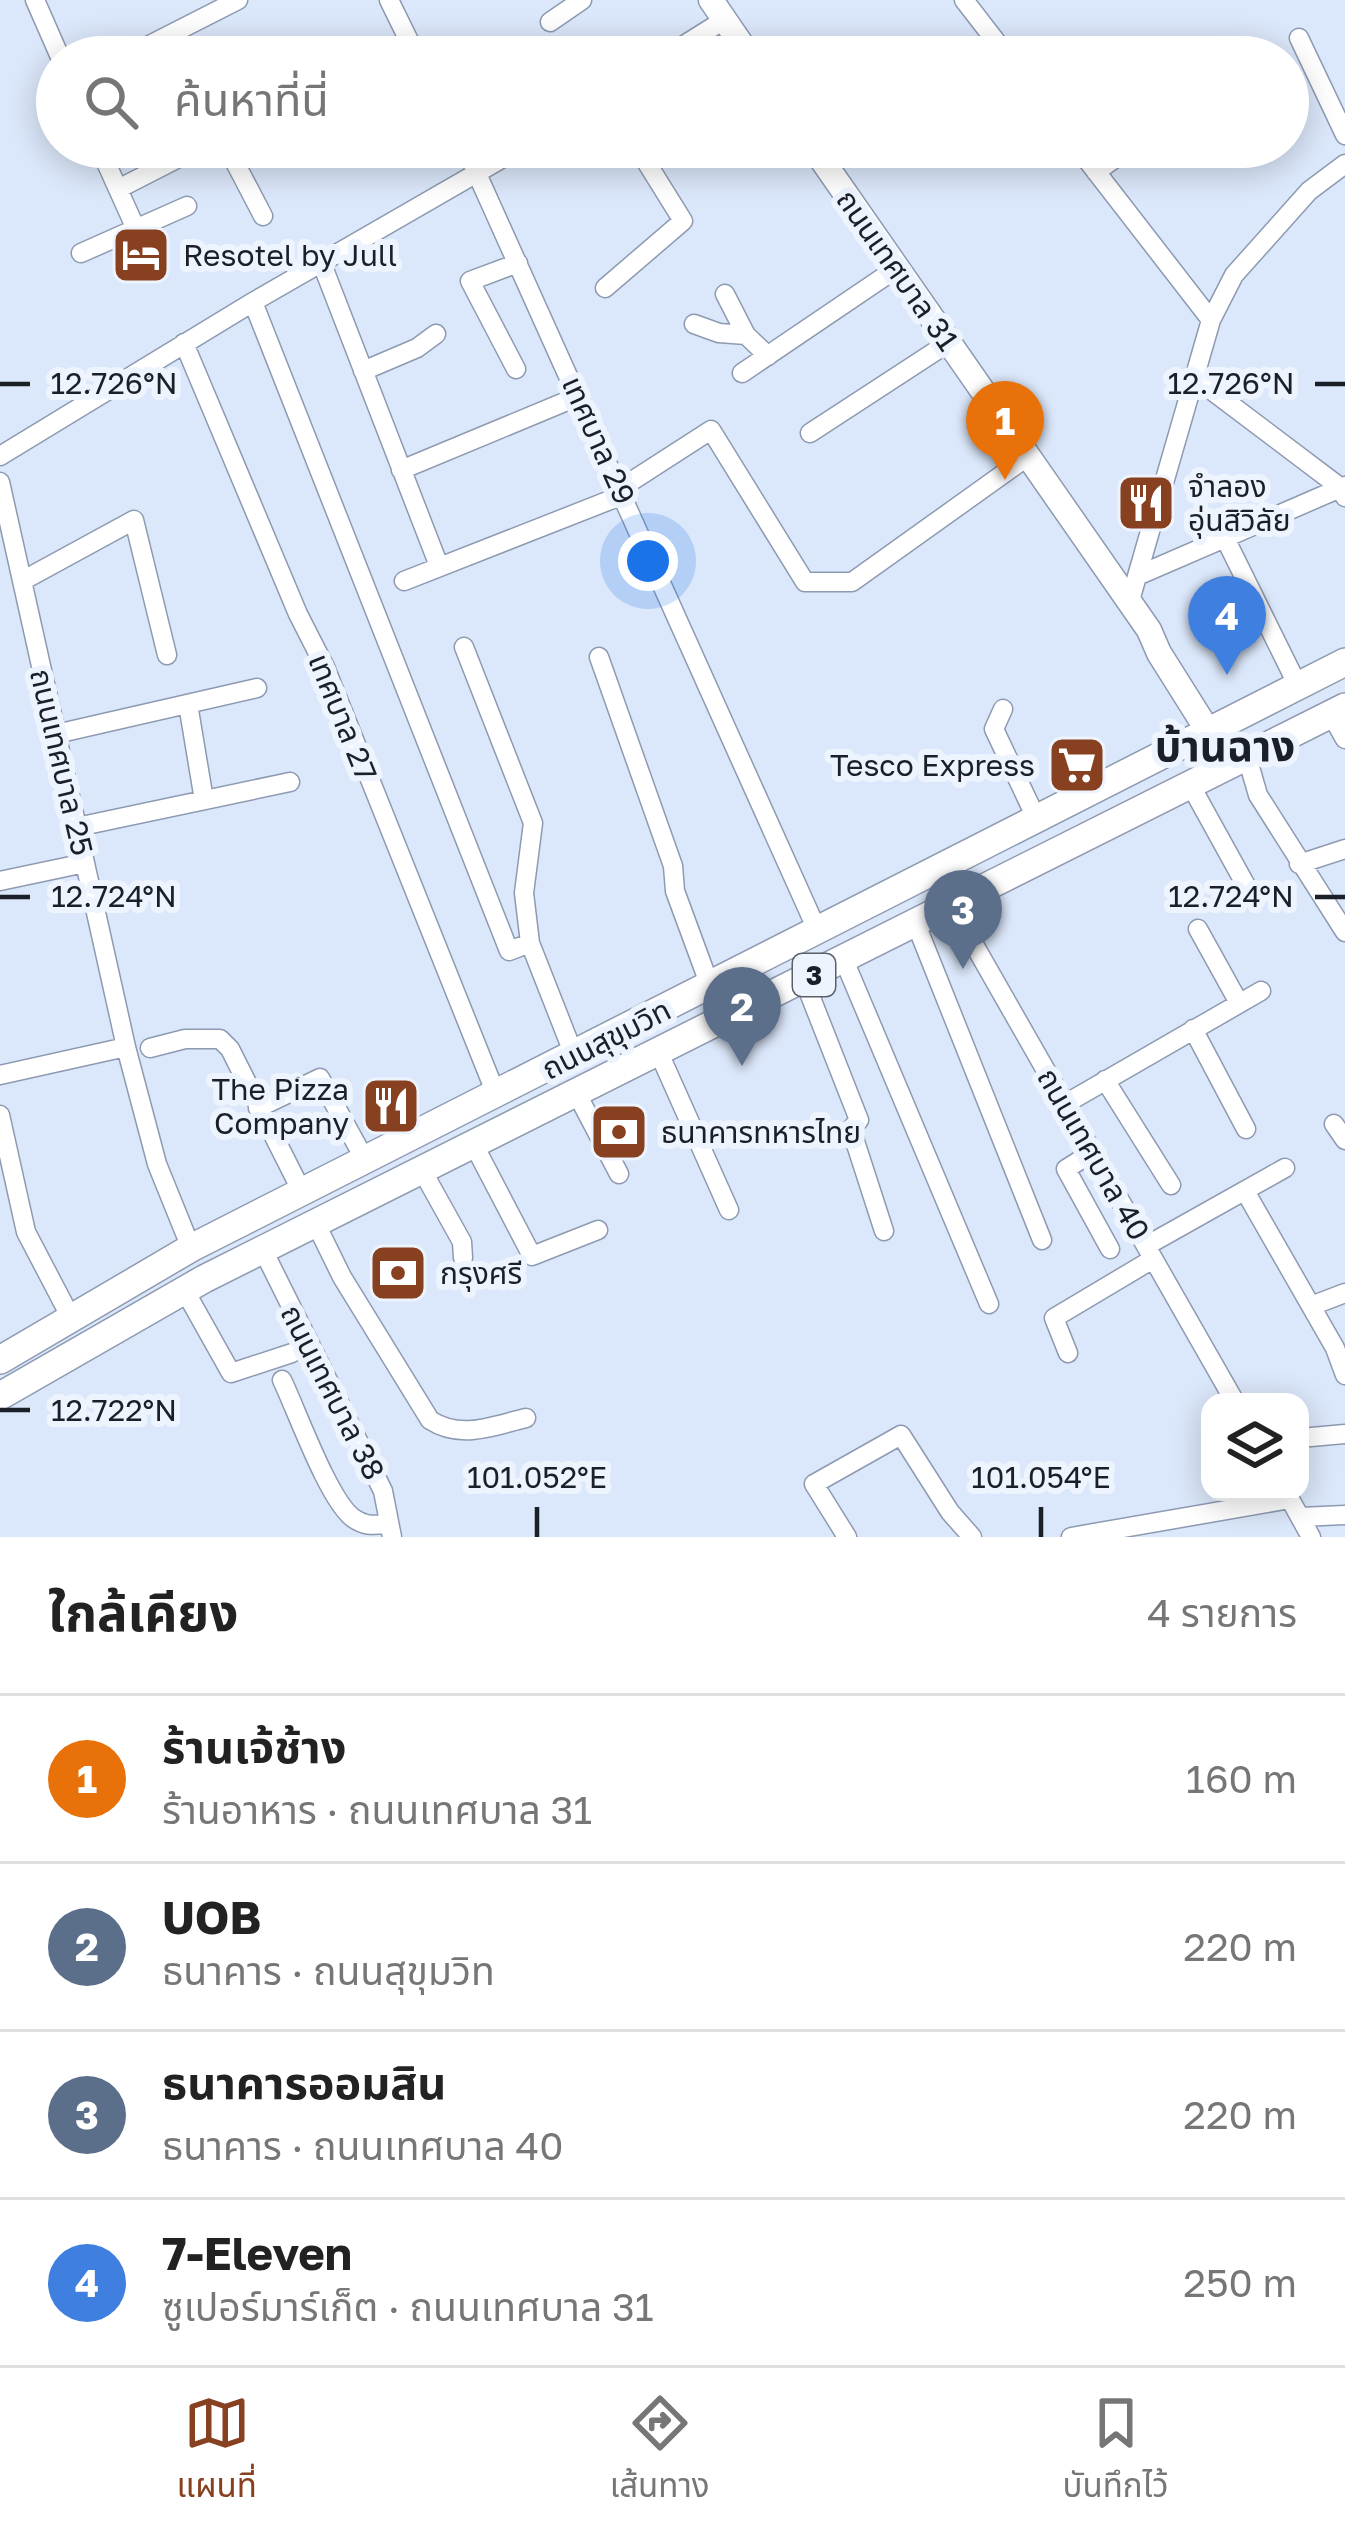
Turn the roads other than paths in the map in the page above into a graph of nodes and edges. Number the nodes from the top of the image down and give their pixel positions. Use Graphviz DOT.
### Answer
graph roads {
  1 [pos="35,0"];
  2 [pos="238,0"];
  3 [pos="389,0"];
  4 [pos="582,0"];
  5 [pos="964,0"];
  6 [pos="718,10"];
  7 [pos="550,22"];
  8 [pos="51,36"];
  9 [pos="168,36"];
  10 [pos="407,36"];
  11 [pos="689,36"];
  12 [pos="736,36"];
  13 [pos="992,36"];
  14 [pos="1309,59"];
  15 [pos="1345,135"];
  16 [pos="1344,165"];
  17 [pos="108,168"];
  18 [pos="159,168"];
  19 [pos="238,168"];
  20 [pos="476,168"];
  21 [pos="489,168"];
  22 [pos="650,168"];
  23 [pos="828,168"];
  24 [pos="1093,168"];
  25 [pos="1102,168"];
  26 [pos="1096,172"];
  27 [pos="479,174"];
  28 [pos="118,189"];
  29 [pos="187,206"];
  30 [pos="263,216"];
  31 [pos="136,229"];
  32 [pos="81,253"];
  33 [pos="518,262"];
  34 [pos="322,264"];
  35 [pos="897,268"];
  36 [pos="605,289"];
  37 [pos="725,294"];
  38 [pos="253,302"];
  39 [pos="1211,320"];
  40 [pos="694,324"];
  41 [pos="436,334"];
  42 [pos="746,335"];
  43 [pos="184,343"];
  44 [pos="949,343"];
  45 [pos="768,356"];
  46 [pos="516,369"];
  47 [pos="363,371"];
  48 [pos="742,374"];
  49 [pos="1194,377"];
  50 [pos="579,396"];
  51 [pos="810,433"];
  52 [pos="0,455"];
  53 [pos="1027,457"];
  54 [pos="401,470"];
  55 [pos="0,484"];
  56 [pos="1344,490"];
  57 [pos="622,491"];
  58 [pos="1225,538"];
  59 [pos="439,566"];
  60 [pos="1137,576"];
  61 [pos="404,580"];
  62 [pos="22,581"];
  63 [pos="1129,604"];
  64 [pos="464,647"];
  65 [pos="167,655"];
  66 [pos="599,657"];
  67 [pos="1345,662"];
  68 [pos="1298,686"];
  69 [pos="257,688"];
  70 [pos="188,704"];
  71 [pos="1004,709"];
  72 [pos="1340,720"];
  73 [pos="1216,727"];
  74 [pos="56,734"];
  75 [pos="1239,762"];
  76 [pos="290,782"];
  77 [pos="1191,786"];
  78 [pos="205,800"];
  79 [pos="1037,820"];
  80 [pos="77,827"];
  81 [pos="1345,849"];
  82 [pos="85,863"];
  83 [pos="1299,864"];
  84 [pos="0,880"];
  85 [pos="1254,899"];
  86 [pos="952,906"];
  87 [pos="916,924"];
  88 [pos="1198,929"];
  89 [pos="818,932"];
  90 [pos="1345,932"];
  91 [pos="530,943"];
  92 [pos="844,960"];
  93 [pos="804,980"];
  94 [pos="710,986"];
  95 [pos="1261,991"];
  96 [pos="1239,1003"];
  97 [pos="1193,1029"];
  98 [pos="126,1047"];
  99 [pos="150,1048"];
  100 [pos="659,1053"];
  101 [pos="574,1055"];
  102 [pos="0,1075"];
  103 [pos="1105,1080"];
  104 [pos="496,1094"];
  105 [pos="577,1094"];
  106 [pos="1065,1104"];
  107 [pos="258,1108"];
  108 [pos="1,1122"];
  109 [pos="1246,1129"];
  110 [pos="475,1147"];
  111 [pos="1093,1152"];
  112 [pos="365,1160"];
  113 [pos="1285,1168"];
  114 [pos="423,1172"];
  115 [pos="620,1174"];
  116 [pos="1171,1185"];
  117 [pos="1245,1191"];
  118 [pos="302,1192"];
  119 [pos="729,1210"];
  120 [pos="316,1224"];
  121 [pos="598,1230"];
  122 [pos="884,1231"];
  123 [pos="1042,1240"];
  124 [pos="191,1248"];
  125 [pos="1110,1249"];
  126 [pos="263,1250"];
  127 [pos="1150,1252"];
  128 [pos="464,1258"];
  129 [pos="195,1285"];
  130 [pos="1345,1293"];
  131 [pos="989,1304"];
  132 [pos="1311,1306"];
  133 [pos="72,1320"];
  134 [pos="292,1352"];
  135 [pos="1068,1352"];
  136 [pos="0,1360"];
  137 [pos="1345,1375"];
  138 [pos="282,1380"];
  139 [pos="1230,1393"];
  140 [pos="0,1396"];
  141 [pos="526,1418"];
  142 [pos="1345,1434"];
  143 [pos="1309,1437"];
  144 [pos="1257,1501"];
  145 [pos="1291,1501"];
  146 [pos="1345,1514"];
  147 [pos="1300,1516"];
  148 [pos="390,1530"];
  149 [pos="847,1537"];
  150 [pos="972,1537"];
  151 [pos="1072,1537"];
  152 [pos="1311,1537"];
  1 -- 8 [label="street"];
  2 -- 9 [label="street"];
  3 -- 10 [label="street"];
  4 -- 7 [label="street"];
  5 -- 13 [label="street"];
  6 -- 11 [label="street"];
  6 -- 12 [label="main road"];
  14 -- 15 [label="street"];
  16 -- 39 [label="street"];
  17 -- 28 [label="street"];
  18 -- 28 [label="street"];
  19 -- 30 [label="street"];
  20 -- 27 [label="street, เทศบาล 29"];
  21 -- 27 [label="street"];
  22 -- 36 [label="street"];
  23 -- 35 [label="main road, ถนนเทศบาล 31"];
  24 -- 26 [label="street"];
  25 -- 26 [label="street"];
  26 -- 39 [label="street"];
  27 -- 33 [label="street, เทศบาล 29"];
  27 -- 34 [label="street"];
  28 -- 31 [label="street"];
  29 -- 31 [label="street"];
  31 -- 32 [label="street"];
  33 -- 46 [label="street"];
  33 -- 50 [label="street, เทศบาล 29"];
  34 -- 38 [label="street"];
  34 -- 47 [label="street"];
  35 -- 44 [label="main road, ถนนเทศบาล 31"];
  35 -- 45 [label="street"];
  37 -- 42 [label="street"];
  38 -- 43 [label="street"];
  38 -- 91 [label="street"];
  39 -- 49 [label="street"];
  40 -- 42 [label="street"];
  41 -- 47 [label="street"];
  42 -- 45 [label="street"];
  43 -- 52 [label="street"];
  43 -- 104 [label="street, เทศบาล 27"];
  44 -- 51 [label="street"];
  44 -- 53 [label="main road, ถนนเทศบาล 31"];
  45 -- 48 [label="street"];
  47 -- 54 [label="street"];
  49 -- 56 [label="street"];
  49 -- 60 [label="street"];
  50 -- 54 [label="street"];
  50 -- 57 [label="street, เทศบาล 29"];
  53 -- 57 [label="street"];
  53 -- 63 [label="main road, ถนนเทศบาล 31"];
  54 -- 59 [label="street"];
  55 -- 62 [label="street, ถนนเทศบาล 25"];
  56 -- 58 [label="street"];
  57 -- 59 [label="street"];
  57 -- 89 [label="street, เทศบาล 29"];
  58 -- 60 [label="street"];
  58 -- 68 [label="street"];
  59 -- 61 [label="street"];
  60 -- 63 [label="street"];
  62 -- 65 [label="street"];
  62 -- 74 [label="street, ถนนเทศบาล 25"];
  63 -- 73 [label="main road, ถนนเทศบาล 31"];
  64 -- 91 [label="street"];
  66 -- 94 [label="street"];
  67 -- 68 [label="highway, ถนนสุขุมวิท / 3"];
  68 -- 73 [label="highway, ถนนสุขุมวิท / 3"];
  69 -- 70 [label="street"];
  70 -- 74 [label="street"];
  70 -- 78 [label="street"];
  71 -- 79 [label="street"];
  72 -- 75 [label="highway, ถนนสุขุมวิท / 3"];
  73 -- 75 [label="highway"];
  73 -- 79 [label="highway, ถนนสุขุมวิท / 3"];
  74 -- 80 [label="street, ถนนเทศบาล 25"];
  75 -- 77 [label="highway, ถนนสุขุมวิท / 3"];
  75 -- 83 [label="street"];
  76 -- 78 [label="street"];
  77 -- 85 [label="street"];
  77 -- 86 [label="highway, ถนนสุขุมวิท / 3"];
  78 -- 80 [label="street"];
  79 -- 89 [label="highway, ถนนสุขุมวิท / 3"];
  80 -- 82 [label="street, ถนนเทศบาล 25"];
  81 -- 83 [label="street"];
  82 -- 84 [label="street"];
  82 -- 98 [label="street, ถนนเทศบาล 25"];
  83 -- 90 [label="street"];
  86 -- 87 [label="highway, ถนนสุขุมวิท / 3"];
  86 -- 106 [label="street, ถนนเทศบาล 40"];
  87 -- 92 [label="highway, ถนนสุขุมวิท / 3"];
  87 -- 123 [label="street"];
  88 -- 96 [label="street"];
  89 -- 94 [label="highway, ถนนสุขุมวิท / 3"];
  91 -- 101 [label="street"];
  92 -- 93 [label="highway, ถนนสุขุมวิท / 3"];
  92 -- 131 [label="street"];
  93 -- 100 [label="highway, ถนนสุขุมวิท / 3"];
  93 -- 122 [label="street"];
  94 -- 101 [label="highway, ถนนสุขุมวิท / 3"];
  95 -- 96 [label="street"];
  96 -- 97 [label="street"];
  97 -- 103 [label="street"];
  97 -- 109 [label="street"];
  98 -- 102 [label="street"];
  98 -- 124 [label="street, ถนนเทศบาล 25"];
  99 -- 107 [label="street"];
  100 -- 105 [label="highway, ถนนสุขุมวิท / 3"];
  100 -- 119 [label="street"];
  101 -- 104 [label="highway, ถนนสุขุมวิท / 3"];
  103 -- 106 [label="street"];
  103 -- 116 [label="street"];
  104 -- 112 [label="highway, ถนนสุขุมวิท / 3"];
  105 -- 110 [label="highway, ถนนสุขุมวิท / 3"];
  105 -- 115 [label="street"];
  106 -- 111 [label="street, ถนนเทศบาล 40"];
  107 -- 112 [label="street"];
  107 -- 118 [label="street"];
  108 -- 133 [label="street"];
  110 -- 114 [label="highway, ถนนสุขุมวิท / 3"];
  110 -- 121 [label="street"];
  111 -- 125 [label="street"];
  111 -- 127 [label="street, ถนนเทศบาล 40"];
  112 -- 118 [label="highway, ถนนสุขุมวิท / 3"];
  113 -- 117 [label="street"];
  114 -- 120 [label="highway, ถนนสุขุมวิท / 3"];
  114 -- 128 [label="street"];
  117 -- 127 [label="street"];
  117 -- 132 [label="street"];
  118 -- 124 [label="highway, ถนนสุขุมวิท / 3"];
  120 -- 126 [label="highway, ถนนสุขุมวิท / 3"];
  120 -- 141 [label="street"];
  124 -- 129 [label="highway"];
  124 -- 133 [label="highway, ถนนสุขุมวิท / 3"];
  126 -- 129 [label="highway, ถนนสุขุมวิท / 3"];
  126 -- 148 [label="street, ถนนเทศบาล 38"];
  127 -- 135 [label="street"];
  127 -- 139 [label="street, ถนนเทศบาล 40"];
  129 -- 134 [label="street"];
  129 -- 140 [label="highway, ถนนสุขุมวิท / 3"];
  130 -- 132 [label="street"];
  132 -- 137 [label="street"];
  133 -- 136 [label="highway, ถนนสุขุมวิท / 3"];
  138 -- 148 [label="street"];
  142 -- 143 [label="street"];
  144 -- 151 [label="street"];
  145 -- 147 [label="street"];
  146 -- 147 [label="street"];
  147 -- 152 [label="street"];
  149 -- 150 [label="street"];
}
